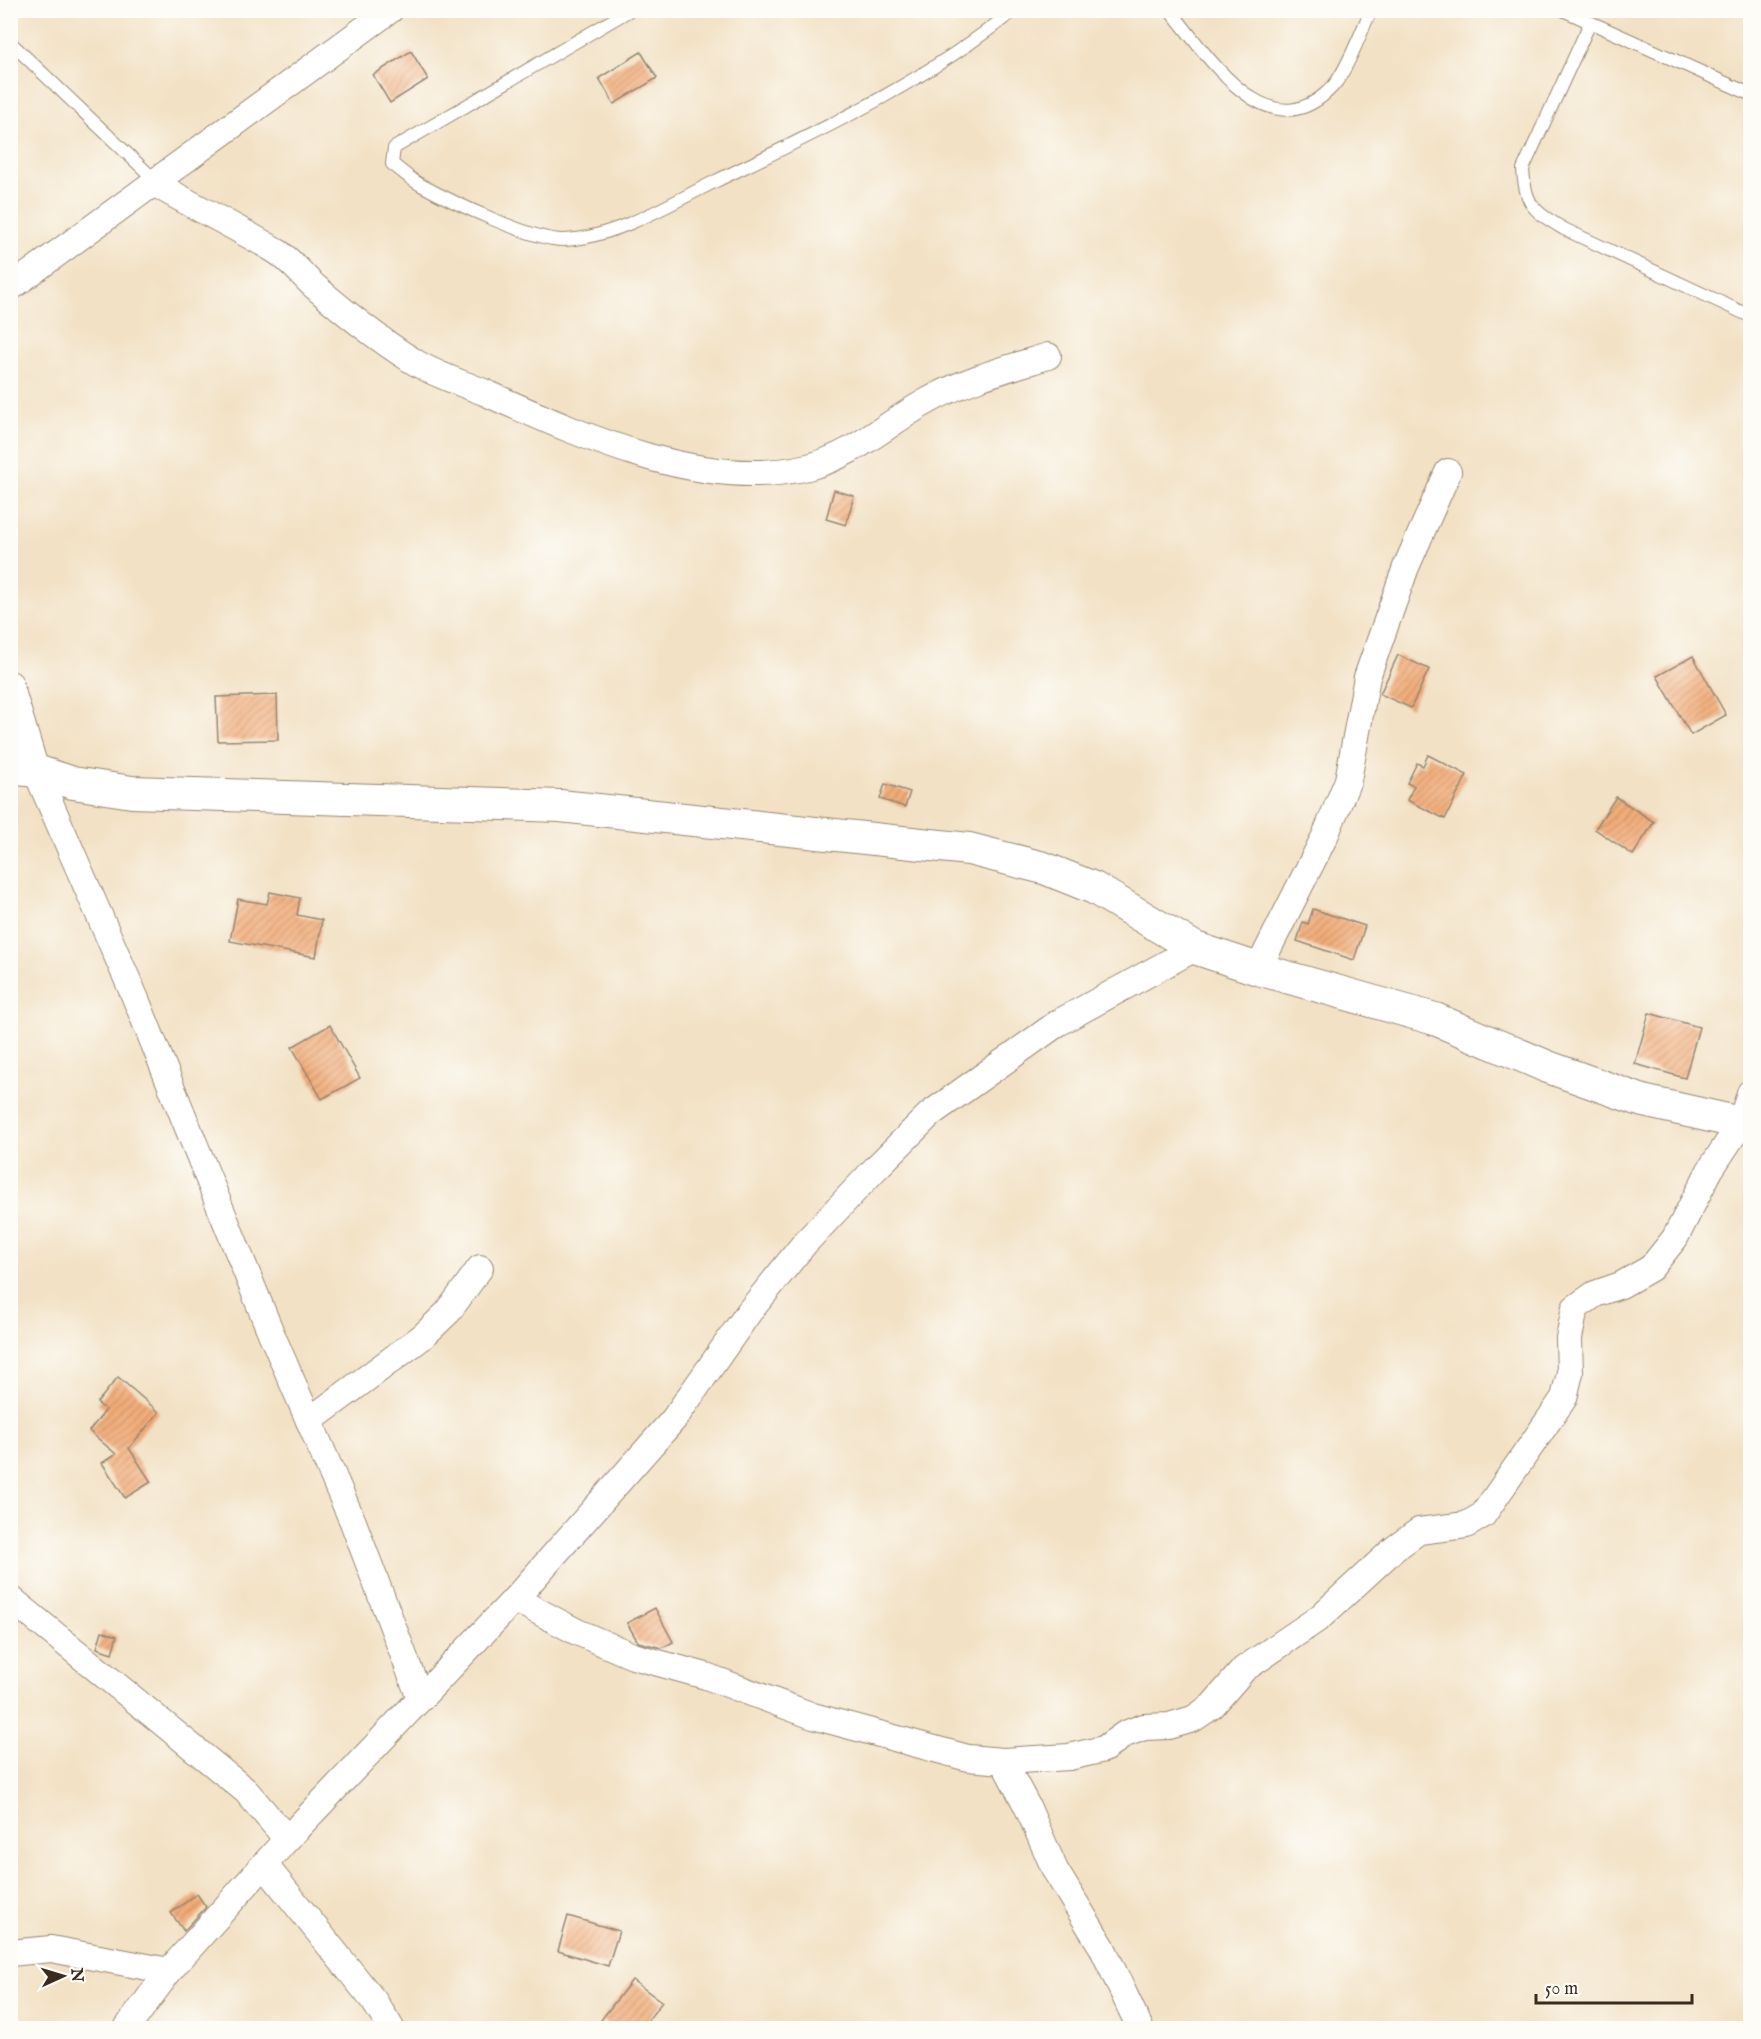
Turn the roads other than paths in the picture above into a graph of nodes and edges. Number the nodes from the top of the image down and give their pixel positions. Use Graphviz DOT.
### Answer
graph roads {
  1 [pos="390,10"];
  2 [pos="630,10"];
  3 [pos="1014,10"];
  4 [pos="1170,10"];
  5 [pos="1371,10"];
  6 [pos="1563,10"];
  7 [pos="1590,23"];
  8 [pos="10,42"];
  9 [pos="1750,94"];
  10 [pos="155,182"];
  11 [pos="10,288"];
  12 [pos="1750,316"];
  13 [pos="1048,356"];
  14 [pos="1448,472"];
  15 [pos="10,684"];
  16 [pos="23,770"];
  17 [pos="1195,948"];
  18 [pos="1258,969"];
  19 [pos="1750,1093"];
  20 [pos="1746,1124"];
  21 [pos="480,1268"];
  22 [pos="309,1420"];
  23 [pos="10,1598"];
  24 [pos="515,1599"];
  25 [pos="420,1698"];
  26 [pos="1003,1761"];
  27 [pos="287,1839"];
  28 [pos="264,1864"];
  29 [pos="10,1953"];
  30 [pos="169,1971"];
  31 [pos="127,2028"];
  32 [pos="391,2028"];
  33 [pos="1140,2028"];
  1 -- 10 [label="street"];
  2 -- 3 [label="lane"];
  4 -- 5 [label="lane"];
  6 -- 7 [label="lane"];
  7 -- 9 [label="lane"];
  7 -- 12 [label="lane"];
  8 -- 10 [label="lane"];
  10 -- 11 [label="street"];
  10 -- 13 [label="street"];
  14 -- 18 [label="street"];
  15 -- 16 [label="street"];
  16 -- 17 [label="street"];
  16 -- 22 [label="street"];
  17 -- 18 [label="street"];
  17 -- 24 [label="street"];
  18 -- 20 [label="street"];
  19 -- 20 [label="street"];
  20 -- 26 [label="street"];
  21 -- 22 [label="street"];
  22 -- 25 [label="street"];
  23 -- 27 [label="street"];
  24 -- 25 [label="street"];
  24 -- 26 [label="street"];
  25 -- 27 [label="street"];
  26 -- 33 [label="street"];
  27 -- 28 [label="street"];
  28 -- 30 [label="street"];
  28 -- 32 [label="street"];
  29 -- 30 [label="street"];
  30 -- 31 [label="street"];
}
